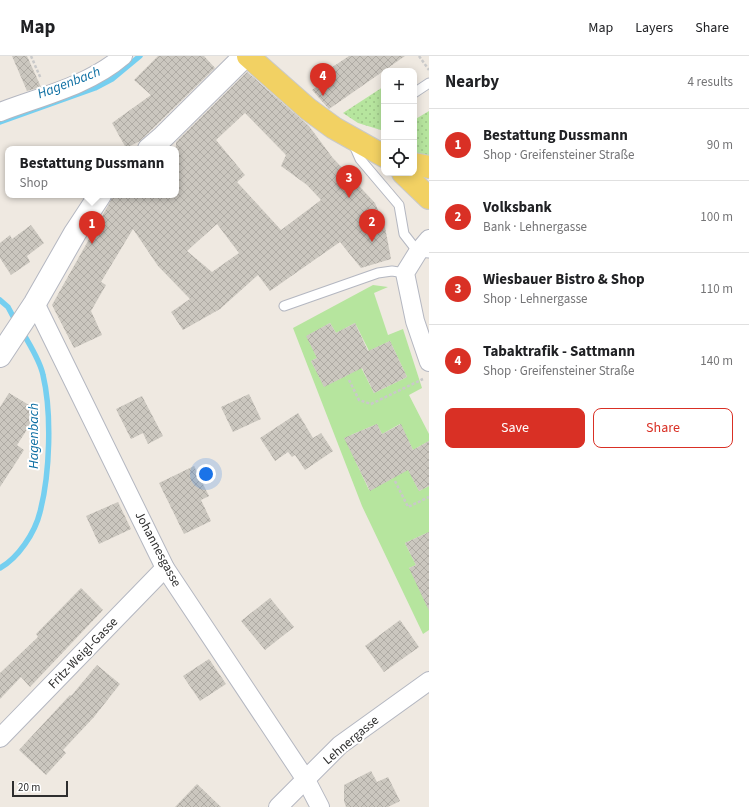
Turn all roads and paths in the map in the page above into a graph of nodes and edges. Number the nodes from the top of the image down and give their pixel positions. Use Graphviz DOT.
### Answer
graph roads {
  1 [pos="30,56"];
  2 [pos="123,56"];
  3 [pos="246,56"];
  4 [pos="419,56"];
  5 [pos="429,70"];
  6 [pos="429,83"];
  7 [pos="417,91"];
  8 [pos="48,94"];
  9 [pos="0,112"];
  10 [pos="351,138"];
  11 [pos="152,146"];
  12 [pos="381,154"];
  13 [pos="417,165"];
  14 [pos="429,167"];
  15 [pos="406,176"];
  16 [pos="98,198"];
  17 [pos="429,198"];
  18 [pos="425,248"];
  19 [pos="405,273"];
  20 [pos="284,306"];
  21 [pos="31,310"];
  22 [pos="1,353"];
  23 [pos="429,362"];
  24 [pos="429,376"];
  25 [pos="349,380"];
  26 [pos="395,481"];
  27 [pos="429,497"];
  28 [pos="166,568"];
  29 [pos="429,681"];
  30 [pos="0,738"];
  31 [pos="306,780"];
  32 [pos="278,807"];
  33 [pos="320,807"];
  1 -- 8 [label="path"];
  2 -- 8 [label="street"];
  3 -- 10 [label="main road"];
  3 -- 11 [label="main road"];
  4 -- 5 [label="path"];
  6 -- 7 [label="lane"];
  8 -- 9 [label="street"];
  10 -- 12 [label="main road"];
  10 -- 18 [label="lane"];
  13 -- 14 [label="main road"];
  15 -- 17 [label="main road"];
  16 -- 21 [label="main road"];
  18 -- 19 [label="street"];
  19 -- 20 [label="lane"];
  19 -- 23 [label="street"];
  21 -- 22 [label="main road"];
  21 -- 28 [label="street, Johannesgasse"];
  24 -- 25 [label="path"];
  26 -- 27 [label="path"];
  28 -- 30 [label="street, Fritz-Weigl-Gasse"];
  28 -- 31 [label="street, Johannesgasse"];
  29 -- 31 [label="street, Lehnergasse"];
  31 -- 32 [label="street, Lehnergasse"];
  31 -- 33 [label="street, Johannesgasse"];
}
